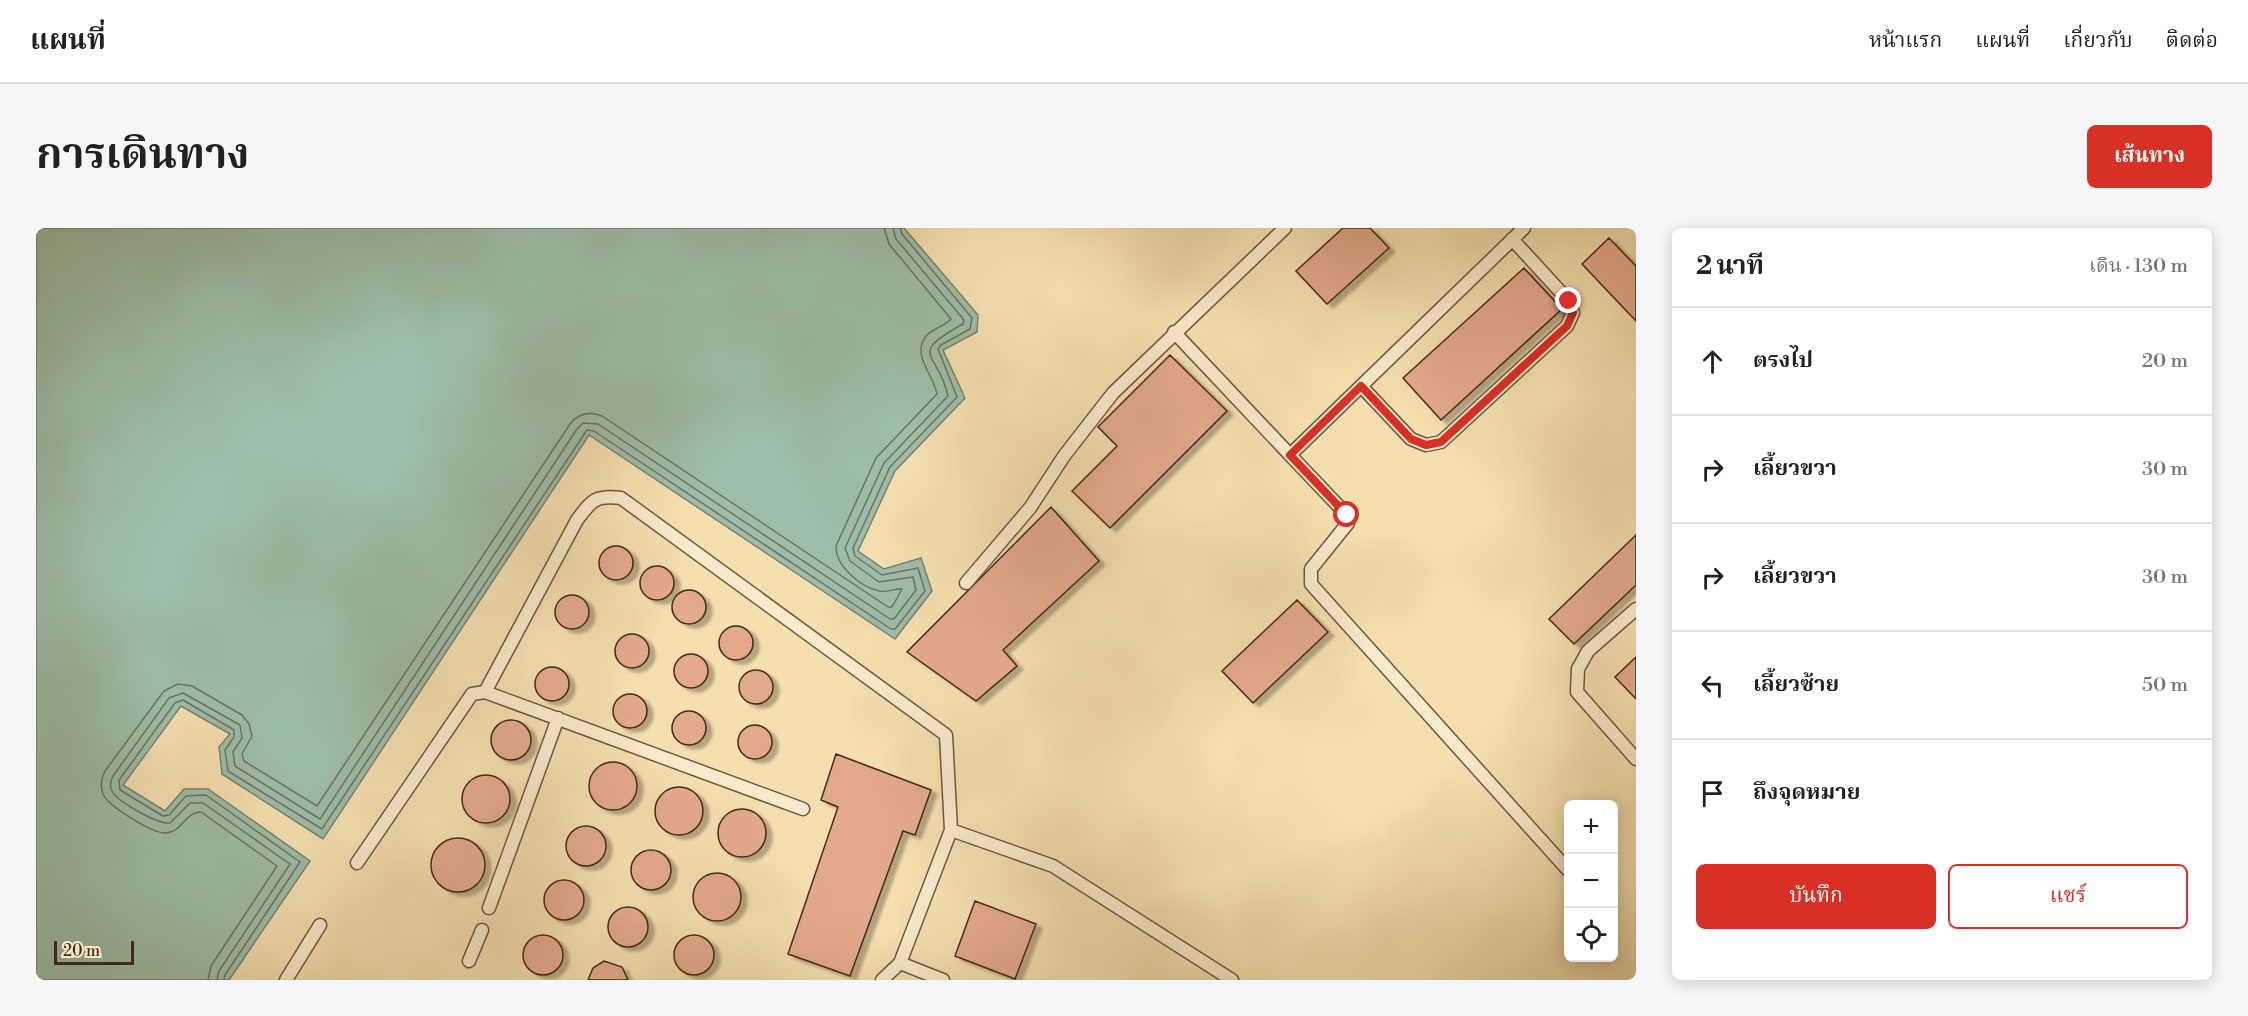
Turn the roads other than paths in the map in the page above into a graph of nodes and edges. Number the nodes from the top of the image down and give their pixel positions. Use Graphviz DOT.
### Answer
graph roads {
  1 [pos="1285,228"];
  2 [pos="1524,228"];
  3 [pos="1512,240"];
  4 [pos="1174,332"];
  5 [pos="1361,386"];
  6 [pos="1290,455"];
  7 [pos="966,583"];
  8 [pos="1636,609"];
  9 [pos="485,692"];
  10 [pos="558,718"];
  11 [pos="1636,759"];
  12 [pos="803,809"];
  13 [pos="951,831"];
  14 [pos="357,863"];
  15 [pos="1564,864"];
  16 [pos="489,908"];
  17 [pos="320,925"];
  18 [pos="482,930"];
  19 [pos="469,961"];
  20 [pos="900,963"];
  21 [pos="1226,978"];
  22 [pos="286,980"];
  23 [pos="882,980"];
  24 [pos="944,980"];
  1 -- 4 [label="lane"];
  2 -- 3 [label="lane"];
  3 -- 5 [label="lane"];
  3 -- 5 [label="lane"];
  4 -- 6 [label="lane"];
  4 -- 7 [label="lane"];
  5 -- 6 [label="lane"];
  6 -- 15 [label="lane"];
  8 -- 11 [label="lane"];
  9 -- 10 [label="lane"];
  9 -- 13 [label="lane"];
  9 -- 14 [label="lane"];
  10 -- 12 [label="lane"];
  10 -- 16 [label="lane"];
  13 -- 20 [label="lane"];
  13 -- 21 [label="lane"];
  17 -- 22 [label="lane"];
  18 -- 19 [label="lane"];
  20 -- 23 [label="lane"];
  20 -- 24 [label="lane"];
}
